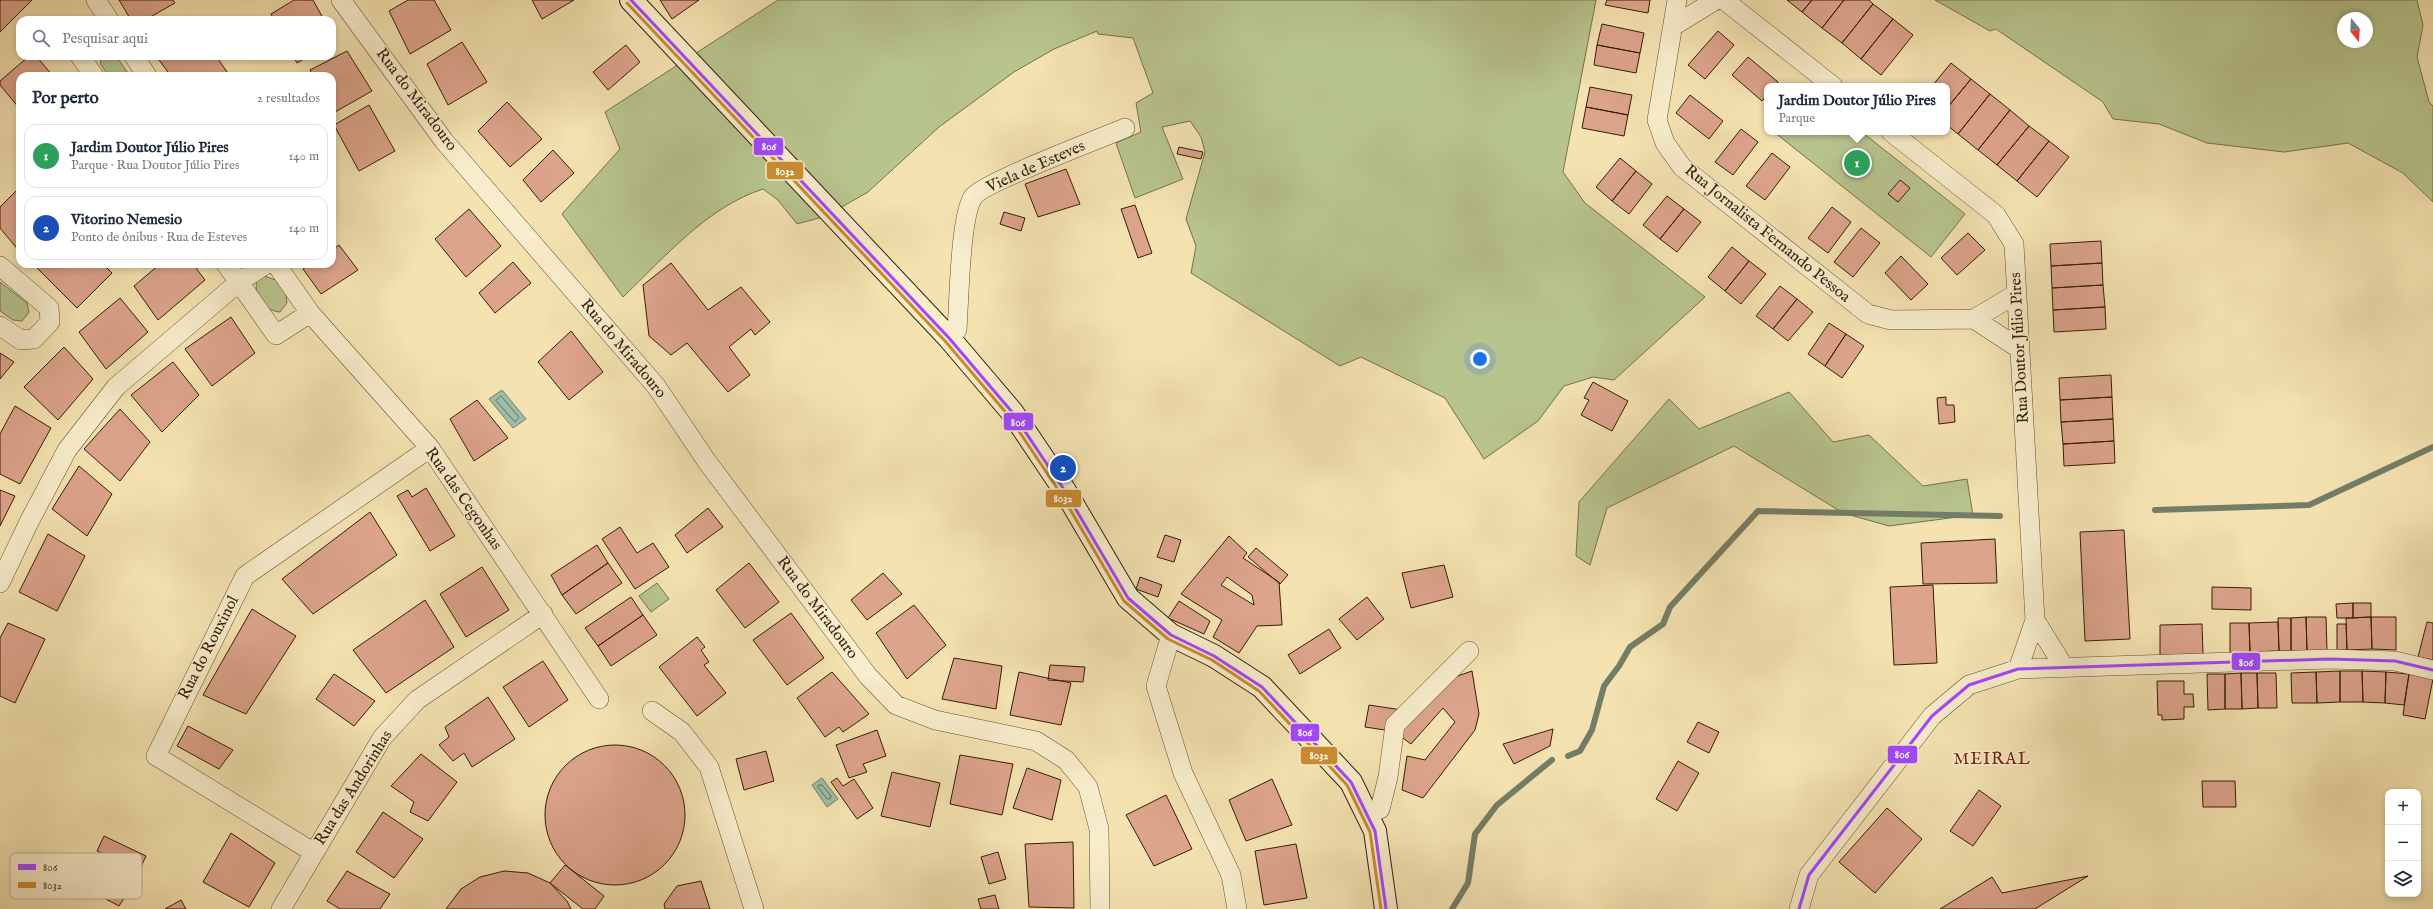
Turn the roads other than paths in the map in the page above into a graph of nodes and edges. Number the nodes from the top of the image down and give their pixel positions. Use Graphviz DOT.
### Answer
graph roads {
  1 [pos="341,0"];
  2 [pos="631,0"];
  3 [pos="1678,0"];
  4 [pos="1716,0"];
  5 [pos="1724,0"];
  6 [pos="1675,25"];
  7 [pos="83,60"];
  8 [pos="137,60"];
  9 [pos="91,72"];
  10 [pos="145,72"];
  11 [pos="1829,83"];
  12 [pos="1125,128"];
  13 [pos="1895,135"];
  14 [pos="0,266"];
  15 [pos="229,268"];
  16 [pos="260,268"];
  17 [pos="279,268"];
  18 [pos="239,282"];
  19 [pos="2016,294"];
  20 [pos="310,313"];
  21 [pos="1974,319"];
  22 [pos="0,326"];
  23 [pos="949,338"];
  24 [pos="2020,349"];
  25 [pos="430,448"];
  26 [pos="0,583"];
  27 [pos="543,614"];
  28 [pos="2035,620"];
  29 [pos="1171,635"];
  30 [pos="1469,651"];
  31 [pos="2064,667"];
  32 [pos="2018,669"];
  33 [pos="2433,670"];
  34 [pos="599,699"];
  35 [pos="652,711"];
  36 [pos="1367,814"];
  37 [pos="313,852"];
  38 [pos="281,909"];
  39 [pos="754,909"];
  40 [pos="1100,909"];
  41 [pos="1237,909"];
  42 [pos="1386,909"];
  43 [pos="1799,909"];
  1 -- 40 [label="street, Rua do Miradouro"];
  2 -- 23 [label="street"];
  3 -- 6 [label="street, Rua Jornalista Fernando Pessoa"];
  4 -- 6 [label="street"];
  5 -- 11 [label="street"];
  6 -- 21 [label="street, Rua Jornalista Fernando Pessoa"];
  7 -- 9 [label="street"];
  8 -- 10 [label="street"];
  12 -- 23 [label="street, Viela de Esteves"];
  13 -- 19 [label="street, Rua Doutor Júlio Pires"];
  14 -- 22 [label="street"];
  15 -- 18 [label="street"];
  16 -- 18 [label="street"];
  17 -- 20 [label="street, Rua das Cegonhas"];
  18 -- 20 [label="street"];
  18 -- 26 [label="street"];
  19 -- 21 [label="street"];
  19 -- 24 [label="street, Rua Doutor Júlio Pires"];
  20 -- 25 [label="street, Rua das Cegonhas"];
  21 -- 24 [label="street"];
  23 -- 29 [label="street"];
  24 -- 28 [label="street, Rua Doutor Júlio Pires"];
  25 -- 27 [label="street, Rua das Cegonhas"];
  25 -- 37 [label="street, Rua do Rouxinol"];
  27 -- 34 [label="street, Rua das Cegonhas"];
  27 -- 37 [label="street, Rua das Andorinhas"];
  28 -- 31 [label="street, Rua Doutor Júlio Pires"];
  28 -- 32 [label="street, Rua Doutor Júlio Pires"];
  29 -- 36 [label="street"];
  29 -- 41 [label="street"];
  30 -- 36 [label="street"];
  31 -- 32 [label="street"];
  31 -- 33 [label="street"];
  32 -- 43 [label="street"];
  35 -- 39 [label="street"];
  36 -- 42 [label="street"];
  37 -- 38 [label="street, Rua das Andorinhas"];
}
